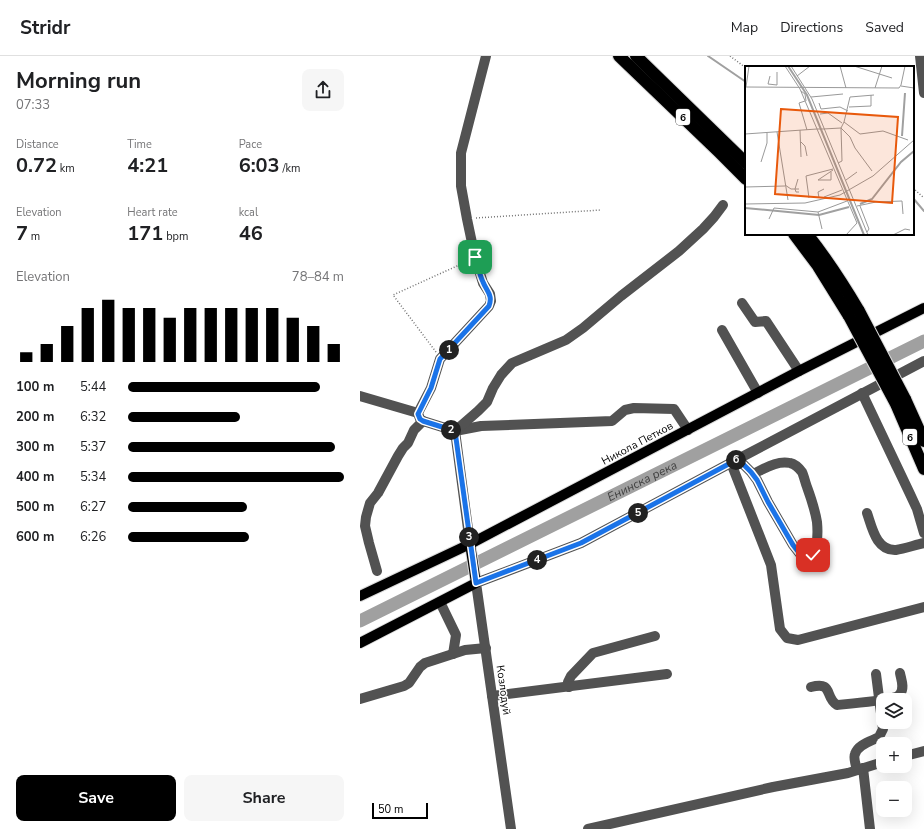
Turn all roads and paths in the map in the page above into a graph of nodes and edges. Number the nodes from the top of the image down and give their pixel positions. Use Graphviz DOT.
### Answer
graph roads {
  1 [pos="486,56"];
  2 [pos="619,56"];
  3 [pos="636,56"];
  4 [pos="730,56"];
  5 [pos="920,56"];
  6 [pos="745,67"];
  7 [pos="924,93"];
  8 [pos="745,162"];
  9 [pos="745,178"];
  10 [pos="914,189"];
  11 [pos="924,198"];
  12 [pos="723,205"];
  13 [pos="602,210"];
  14 [pos="467,219"];
  15 [pos="795,235"];
  16 [pos="808,235"];
  17 [pos="475,257"];
  18 [pos="742,303"];
  19 [pos="924,308"];
  20 [pos="854,314"];
  21 [pos="722,330"];
  22 [pos="440,359"];
  23 [pos="924,361"];
  24 [pos="799,371"];
  25 [pos="758,393"];
  26 [pos="862,393"];
  27 [pos="360,396"];
  28 [pos="901,402"];
  29 [pos="420,417"];
  30 [pos="688,430"];
  31 [pos="455,431"];
  32 [pos="924,441"];
  33 [pos="734,461"];
  34 [pos="924,469"];
  35 [pos="753,474"];
  36 [pos="867,513"];
  37 [pos="924,533"];
  38 [pos="924,543"];
  39 [pos="471,549"];
  40 [pos="376,571"];
  41 [pos="476,579"];
  42 [pos="360,596"];
  43 [pos="440,602"];
  44 [pos="924,607"];
  45 [pos="655,636"];
  46 [pos="360,643"];
  47 [pos="486,648"];
  48 [pos="453,654"];
  49 [pos="900,673"];
  50 [pos="667,674"];
  51 [pos="876,674"];
  52 [pos="569,687"];
  53 [pos="811,687"];
  54 [pos="878,693"];
  55 [pos="902,693"];
  56 [pos="492,696"];
  57 [pos="360,699"];
  58 [pos="876,700"];
  59 [pos="883,729"];
  60 [pos="924,750"];
  61 [pos="912,754"];
  62 [pos="876,764"];
  63 [pos="860,769"];
  64 [pos="511,829"];
  65 [pos="588,829"];
  66 [pos="870,829"];
  1 -- 14 [label="street"];
  2 -- 9 [label="highway, 6"];
  3 -- 8 [label="highway, 6"];
  4 -- 6 [label="path"];
  5 -- 7 [label="street"];
  10 -- 11 [label="path"];
  12 -- 31 [label="street"];
  13 -- 14 [label="path"];
  14 -- 17 [label="street"];
  15 -- 20 [label="highway, 6"];
  16 -- 20 [label="highway, 6"];
  17 -- 22 [label="street"];
  17 -- 22 [label="path"];
  18 -- 24 [label="street"];
  19 -- 24 [label="main road, Никола Петков"];
  20 -- 28 [label="highway, 6, bridge"];
  21 -- 25 [label="street"];
  22 -- 29 [label="street"];
  23 -- 26 [label="street"];
  24 -- 25 [label="main road, Никола Петков"];
  25 -- 30 [label="main road, Никола Петков"];
  26 -- 33 [label="street"];
  26 -- 37 [label="street"];
  27 -- 29 [label="street"];
  28 -- 32 [label="highway, 6"];
  28 -- 34 [label="highway, 6"];
  29 -- 31 [label="street"];
  29 -- 40 [label="street"];
  30 -- 31 [label="street"];
  30 -- 39 [label="main road, Никола Петков"];
  31 -- 39 [label="street"];
  33 -- 35 [label="street"];
  33 -- 41 [label="street"];
  33 -- 44 [label="street"];
  35 -- 35 [label="street"];
  36 -- 38 [label="street"];
  39 -- 41 [label="main road, Козлодуй"];
  39 -- 42 [label="main road, Никола Петков"];
  41 -- 43 [label="main road"];
  41 -- 47 [label="street, Козлодуй"];
  43 -- 46 [label="main road"];
  43 -- 48 [label="street"];
  45 -- 52 [label="street"];
  47 -- 48 [label="street"];
  47 -- 56 [label="street, Козлодуй"];
  48 -- 57 [label="street"];
  49 -- 55 [label="street"];
  50 -- 52 [label="street"];
  51 -- 54 [label="street"];
  52 -- 56 [label="street"];
  53 -- 58 [label="street"];
  56 -- 64 [label="street, Козлодуй"];
  59 -- 63 [label="street"];
  60 -- 61 [label="street"];
  62 -- 63 [label="street"];
  63 -- 65 [label="street"];
  63 -- 66 [label="street"];
}
